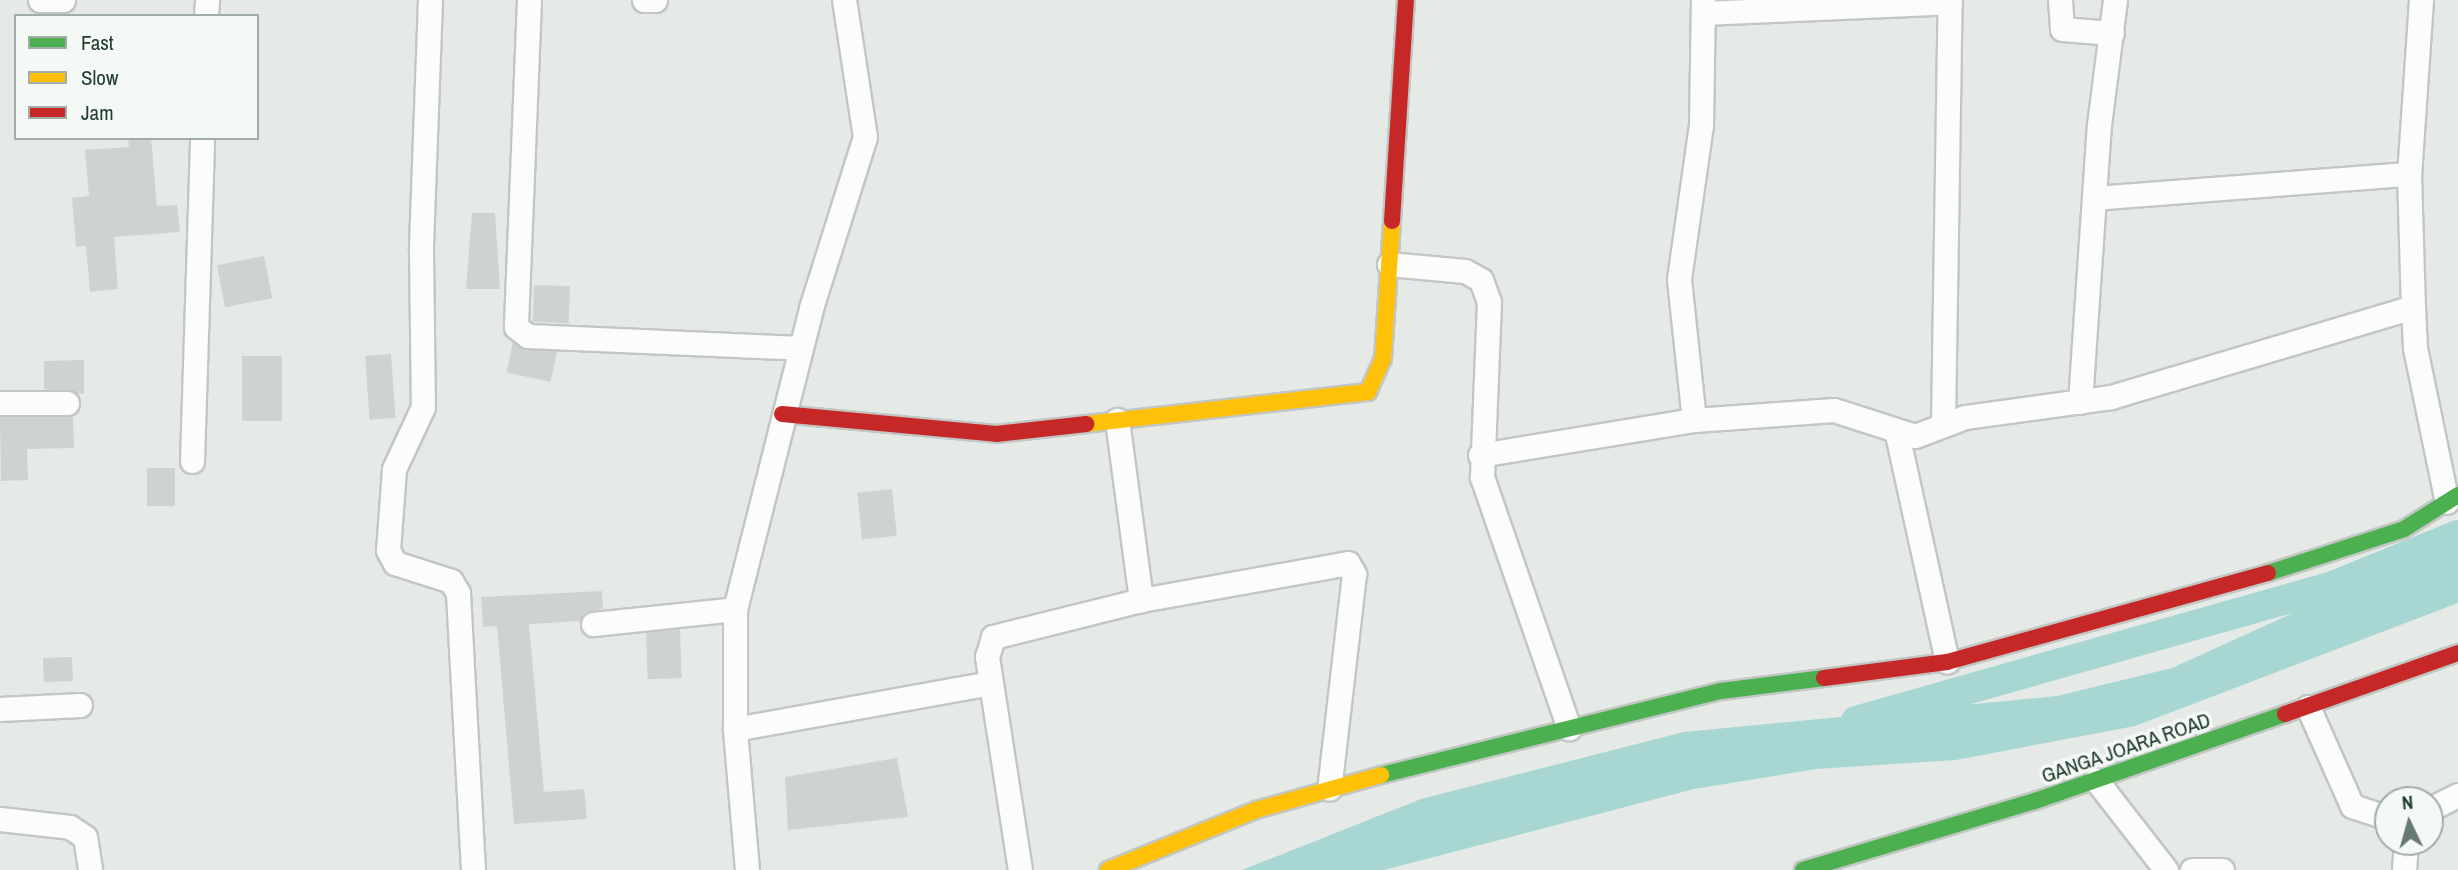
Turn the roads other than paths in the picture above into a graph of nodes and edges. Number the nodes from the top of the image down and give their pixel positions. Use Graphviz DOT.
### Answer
graph roads {
  1 [pos="40,0"];
  2 [pos="63,0"];
  3 [pos="430,0"];
  4 [pos="529,0"];
  5 [pos="644,0"];
  6 [pos="655,0"];
  7 [pos="844,0"];
  8 [pos="1406,0"];
  9 [pos="2060,0"];
  10 [pos="2115,0"];
  11 [pos="2421,0"];
  12 [pos="1950,1"];
  13 [pos="1824,5"];
  14 [pos="1703,7"];
  15 [pos="2112,33"];
  16 [pos="202,140"];
  17 [pos="2409,174"];
  18 [pos="2094,198"];
  19 [pos="1389,264"];
  20 [pos="2413,307"];
  21 [pos="800,348"];
  22 [pos="0,402"];
  23 [pos="2080,402"];
  24 [pos="67,403"];
  25 [pos="782,414"];
  26 [pos="1117,419"];
  27 [pos="1693,420"];
  28 [pos="1943,423"];
  29 [pos="1896,434"];
  30 [pos="1480,455"];
  31 [pos="192,461"];
  32 [pos="2453,499"];
  33 [pos="1141,600"];
  34 [pos="735,609"];
  35 [pos="593,624"];
  36 [pos="2458,653"];
  37 [pos="1947,662"];
  38 [pos="991,683"];
  39 [pos="80,705"];
  40 [pos="2308,707"];
  41 [pos="0,709"];
  42 [pos="1569,728"];
  43 [pos="735,729"];
  44 [pos="2096,780"];
  45 [pos="1329,789"];
  46 [pos="2374,813"];
  47 [pos="0,819"];
  48 [pos="90,870"];
  49 [pos="473,870"];
  50 [pos="747,870"];
  51 [pos="1020,870"];
  52 [pos="1108,870"];
  53 [pos="1803,870"];
  54 [pos="2166,870"];
  55 [pos="2192,870"];
  56 [pos="2222,870"];
  1 -- 2 [label="street"];
  3 -- 49 [label="street"];
  4 -- 21 [label="street"];
  5 -- 6 [label="street"];
  7 -- 21 [label="street"];
  8 -- 19 [label="street"];
  9 -- 15 [label="street"];
  10 -- 15 [label="street"];
  11 -- 17 [label="street"];
  12 -- 13 [label="street"];
  12 -- 28 [label="street"];
  13 -- 14 [label="street"];
  14 -- 27 [label="street"];
  15 -- 18 [label="street"];
  16 -- 31 [label="street"];
  17 -- 18 [label="street"];
  17 -- 20 [label="street"];
  18 -- 23 [label="street"];
  19 -- 26 [label="street"];
  19 -- 30 [label="street"];
  20 -- 23 [label="street"];
  20 -- 32 [label="street"];
  21 -- 25 [label="street"];
  22 -- 24 [label="street"];
  23 -- 28 [label="street"];
  25 -- 26 [label="street"];
  25 -- 34 [label="street"];
  26 -- 33 [label="street"];
  27 -- 29 [label="street"];
  27 -- 30 [label="street"];
  28 -- 29 [label="street"];
  29 -- 37 [label="street"];
  30 -- 42 [label="street"];
  32 -- 37 [label="street"];
  33 -- 38 [label="street"];
  33 -- 45 [label="street"];
  34 -- 35 [label="street"];
  34 -- 43 [label="street"];
  36 -- 40 [label="street, GANGA JOARA ROAD"];
  37 -- 42 [label="street"];
  38 -- 43 [label="street"];
  38 -- 51 [label="street"];
  39 -- 41 [label="street"];
  40 -- 44 [label="street, GANGA JOARA ROAD"];
  40 -- 46 [label="street"];
  42 -- 45 [label="street"];
  43 -- 50 [label="street"];
  44 -- 53 [label="street, GANGA JOARA ROAD"];
  44 -- 54 [label="street"];
  45 -- 52 [label="street"];
  47 -- 48 [label="street"];
  55 -- 56 [label="street"];
}
